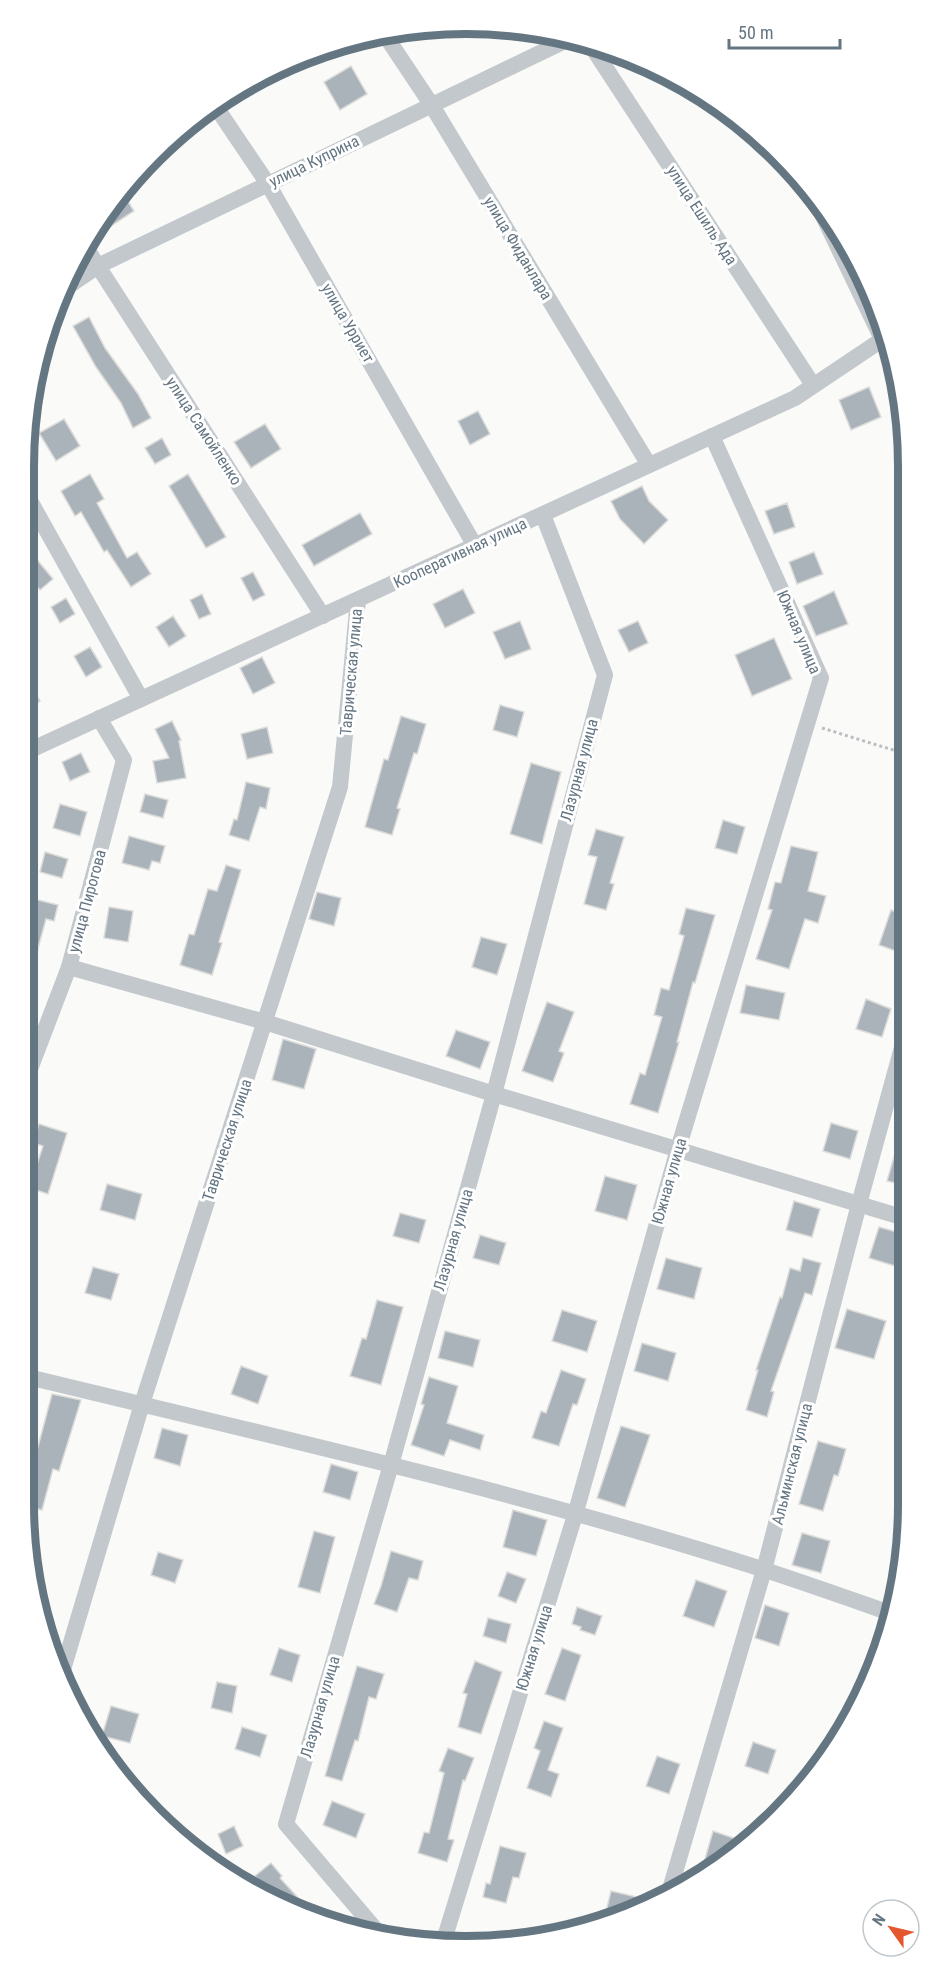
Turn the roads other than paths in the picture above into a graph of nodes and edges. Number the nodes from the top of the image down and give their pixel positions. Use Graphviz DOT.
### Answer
graph roads {
  1 [pos="389,42"];
  2 [pos="557,44"];
  3 [pos="597,55"];
  4 [pos="431,104"];
  5 [pos="219,112"];
  6 [pos="268,184"];
  7 [pos="840,249"];
  8 [pos="90,254"];
  9 [pos="98,266"];
  10 [pos="76,281"];
  11 [pos="867,304"];
  12 [pos="880,341"];
  13 [pos="813,385"];
  14 [pos="712,436"];
  15 [pos="649,465"];
  16 [pos="34,508"];
  17 [pos="543,515"];
  18 [pos="475,546"];
  19 [pos="358,600"];
  20 [pos="323,616"];
  21 [pos="141,699"];
  22 [pos="99,718"];
  23 [pos="34,748"];
  24 [pos="69,967"];
  25 [pos="266,1022"];
  26 [pos="34,1059"];
  27 [pos="898,1062"];
  28 [pos="494,1094"];
  29 [pos="678,1149"];
  30 [pos="859,1204"];
  31 [pos="898,1216"];
  32 [pos="34,1378"];
  33 [pos="142,1404"];
  34 [pos="391,1465"];
  35 [pos="575,1515"];
  36 [pos="764,1570"];
  37 [pos="885,1611"];
  38 [pos="65,1663"];
  39 [pos="672,1884"];
  40 [pos="371,1924"];
  41 [pos="445,1935"];
  1 -- 4 [label="street, улица Фиданлара"];
  2 -- 4 [label="street, улица Куприна"];
  3 -- 13 [label="street, улица Ешиль Ада"];
  4 -- 6 [label="street, улица Куприна"];
  4 -- 15 [label="street, улица Фиданлара"];
  5 -- 6 [label="street, улица Урриет"];
  6 -- 9 [label="street, улица Куприна"];
  6 -- 18 [label="street, улица Урриет"];
  7 -- 11 [label="street"];
  8 -- 9 [label="street, улица Самойленко"];
  9 -- 10 [label="street, улица Куприна"];
  9 -- 20 [label="street, улица Самойленко"];
  12 -- 13 [label="street, Кооперативная улица"];
  13 -- 14 [label="street, Кооперативная улица"];
  14 -- 15 [label="street, Кооперативная улица"];
  14 -- 29 [label="street, Южная улица"];
  15 -- 17 [label="street, Кооперативная улица"];
  16 -- 21 [label="street"];
  17 -- 18 [label="street, Кооперативная улица"];
  17 -- 28 [label="street, Лазурная улица"];
  18 -- 19 [label="street, Кооперативная улица"];
  19 -- 20 [label="street, Кооперативная улица"];
  19 -- 25 [label="street, Таврическая улица"];
  20 -- 21 [label="street, Кооперативная улица"];
  21 -- 22 [label="street, Кооперативная улица"];
  22 -- 23 [label="street, Кооперативная улица"];
  22 -- 24 [label="street, улица Пирогова"];
  24 -- 25 [label="street"];
  24 -- 26 [label="street, улица Пирогова"];
  25 -- 28 [label="street"];
  25 -- 33 [label="street, Таврическая улица"];
  27 -- 30 [label="street, Альминская улица"];
  28 -- 29 [label="street"];
  28 -- 34 [label="street, Лазурная улица"];
  29 -- 30 [label="street"];
  29 -- 35 [label="street, Южная улица"];
  30 -- 31 [label="street"];
  30 -- 36 [label="street, Альминская улица"];
  32 -- 33 [label="street"];
  33 -- 34 [label="street"];
  33 -- 38 [label="street, Таврическая улица"];
  34 -- 35 [label="street"];
  34 -- 40 [label="street, Лазурная улица"];
  35 -- 36 [label="street"];
  35 -- 41 [label="street, Южная улица"];
  36 -- 37 [label="street"];
  36 -- 39 [label="street, Альминская улица"];
}
